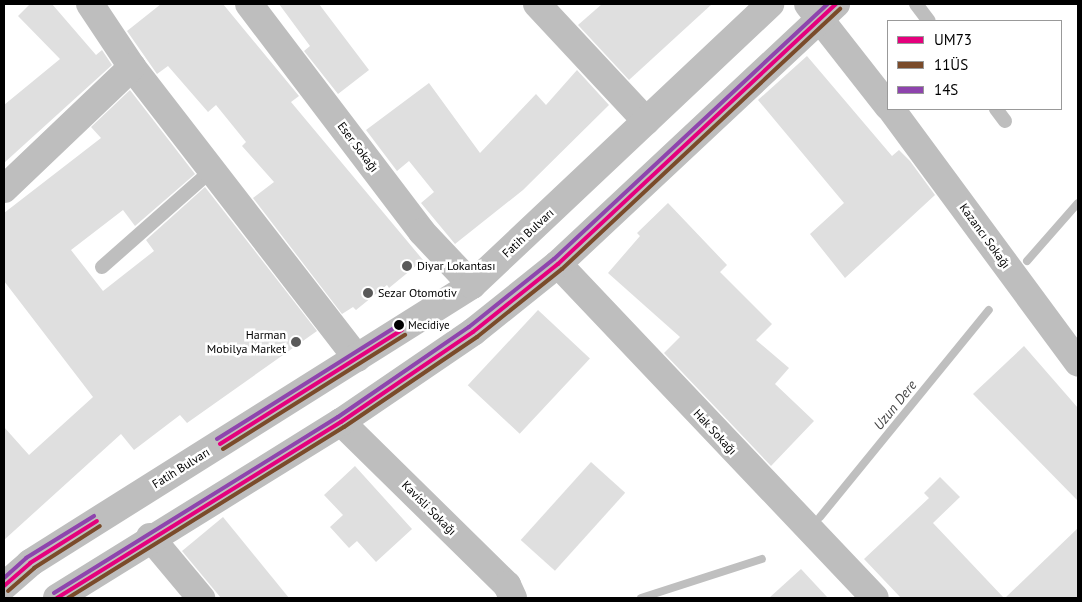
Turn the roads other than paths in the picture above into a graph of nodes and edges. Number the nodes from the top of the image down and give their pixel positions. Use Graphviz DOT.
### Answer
graph roads {
  1 [pos="90,4"];
  2 [pos="249,4"];
  3 [pos="537,4"];
  4 [pos="770,4"];
  5 [pos="916,4"];
  6 [pos="822,9"];
  7 [pos="928,20"];
  8 [pos="132,67"];
  9 [pos="887,105"];
  10 [pos="892,110"];
  11 [pos="997,110"];
  12 [pos="646,121"];
  13 [pos="1005,121"];
  14 [pos="212,170"];
  15 [pos="4,189"];
  16 [pos="558,264"];
  17 [pos="102,267"];
  18 [pos="472,285"];
  19 [pos="357,358"];
  20 [pos="1078,363"];
  21 [pos="341,422"];
  22 [pos="150,537"];
  23 [pos="4,586"];
  24 [pos="57,598"];
  25 [pos="201,598"];
  26 [pos="513,598"];
  27 [pos="875,598"];
  1 -- 8 [label="street"];
  2 -- 18 [label="street, Eser Sokağı"];
  3 -- 12 [label="street"];
  4 -- 12 [label="street, Fatih Bulvarı"];
  5 -- 7 [label="lane"];
  6 -- 9 [label="street"];
  6 -- 16 [label="street"];
  8 -- 14 [label="street"];
  8 -- 15 [label="street"];
  10 -- 20 [label="street, Kazancı Sokağı"];
  11 -- 13 [label="lane"];
  12 -- 18 [label="street, Fatih Bulvarı"];
  14 -- 17 [label="lane"];
  14 -- 19 [label="street"];
  16 -- 21 [label="street"];
  16 -- 27 [label="street, Hak Sokağı"];
  18 -- 19 [label="street, Fatih Bulvarı"];
  19 -- 23 [label="street, Fatih Bulvarı"];
  21 -- 22 [label="street"];
  21 -- 26 [label="street, Kavisli Sokağı"];
  22 -- 24 [label="street"];
  22 -- 25 [label="street"];
}
